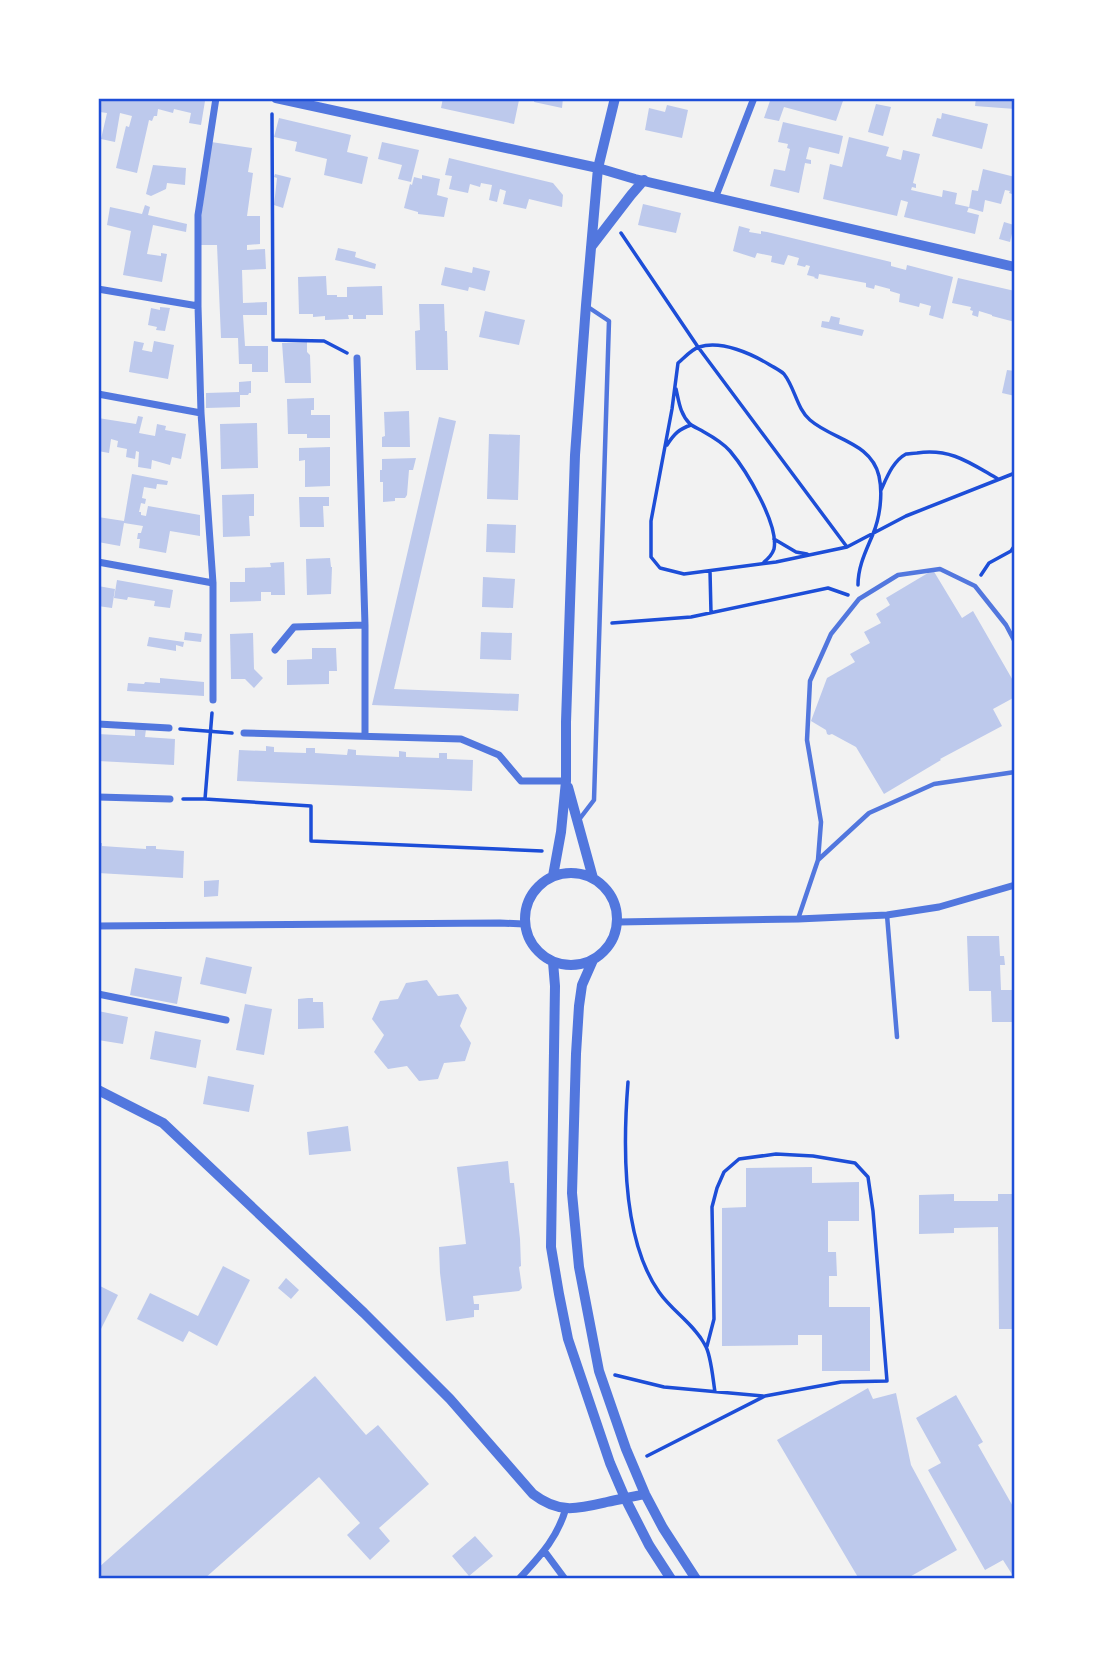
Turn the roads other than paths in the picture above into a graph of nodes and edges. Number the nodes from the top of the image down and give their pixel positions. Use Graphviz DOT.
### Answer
graph roads {
  1 [pos="216,98"];
  2 [pos="277,98"];
  3 [pos="615,98"];
  4 [pos="754,98"];
  5 [pos="598,169"];
  6 [pos="644,180"];
  7 [pos="716,196"];
  8 [pos="591,247"];
  9 [pos="1015,267"];
  10 [pos="98,289"];
  11 [pos="586,305"];
  12 [pos="198,306"];
  13 [pos="357,358"];
  14 [pos="98,394"];
  15 [pos="201,413"];
  16 [pos="98,562"];
  17 [pos="213,583"];
  18 [pos="365,625"];
  19 [pos="1015,642"];
  20 [pos="275,650"];
  21 [pos="213,700"];
  22 [pos="98,724"];
  23 [pos="169,728"];
  24 [pos="244,733"];
  25 [pos="365,736"];
  26 [pos="1015,772"];
  27 [pos="566,781"];
  28 [pos="98,797"];
  29 [pos="170,799"];
  30 [pos="577,821"];
  31 [pos="818,860"];
  32 [pos="553,876"];
  33 [pos="593,878"];
  34 [pos="1015,886"];
  35 [pos="887,915"];
  36 [pos="798,919"];
  37 [pos="618,922"];
  38 [pos="524,925"];
  39 [pos="98,926"];
  40 [pos="593,960"];
  41 [pos="553,962"];
  42 [pos="98,995"];
  43 [pos="226,1020"];
  44 [pos="897,1037"];
  45 [pos="98,1090"];
  46 [pos="645,1494"];
  47 [pos="625,1498"];
  48 [pos="566,1508"];
  49 [pos="545,1552"];
  50 [pos="519,1579"];
  51 [pos="565,1579"];
  52 [pos="671,1579"];
  53 [pos="696,1579"];
  1 -- 12 [label="street"];
  2 -- 5 [label="street"];
  3 -- 5 [label="street"];
  4 -- 7 [label="street"];
  5 -- 6 [label="street"];
  5 -- 8 [label="street"];
  6 -- 7 [label="street"];
  6 -- 8 [label="street"];
  7 -- 9 [label="street"];
  8 -- 11 [label="street"];
  10 -- 12 [label="street"];
  11 -- 27 [label="street"];
  11 -- 30 [label="lane"];
  12 -- 15 [label="street"];
  13 -- 18 [label="street"];
  14 -- 15 [label="street"];
  15 -- 17 [label="street"];
  16 -- 17 [label="street"];
  17 -- 21 [label="street"];
  18 -- 20 [label="street"];
  18 -- 25 [label="street"];
  19 -- 31 [label="lane"];
  22 -- 23 [label="street"];
  24 -- 25 [label="street"];
  25 -- 27 [label="street"];
  26 -- 31 [label="lane"];
  27 -- 30 [label="street"];
  27 -- 32 [label="street"];
  28 -- 29 [label="street"];
  30 -- 33 [label="street"];
  31 -- 36 [label="lane"];
  32 -- 33 [label="street"];
  32 -- 38 [label="street"];
  33 -- 37 [label="street"];
  34 -- 35 [label="street"];
  35 -- 36 [label="street"];
  35 -- 44 [label="lane"];
  36 -- 37 [label="street"];
  37 -- 40 [label="street"];
  38 -- 39 [label="street"];
  38 -- 41 [label="street"];
  40 -- 41 [label="street"];
  40 -- 46 [label="street"];
  41 -- 47 [label="street"];
  42 -- 43 [label="street"];
  45 -- 48 [label="street"];
  46 -- 47 [label="street"];
  46 -- 53 [label="street"];
  47 -- 48 [label="street"];
  47 -- 52 [label="street"];
  48 -- 49 [label="street"];
  49 -- 50 [label="street"];
  49 -- 51 [label="street"];
}
